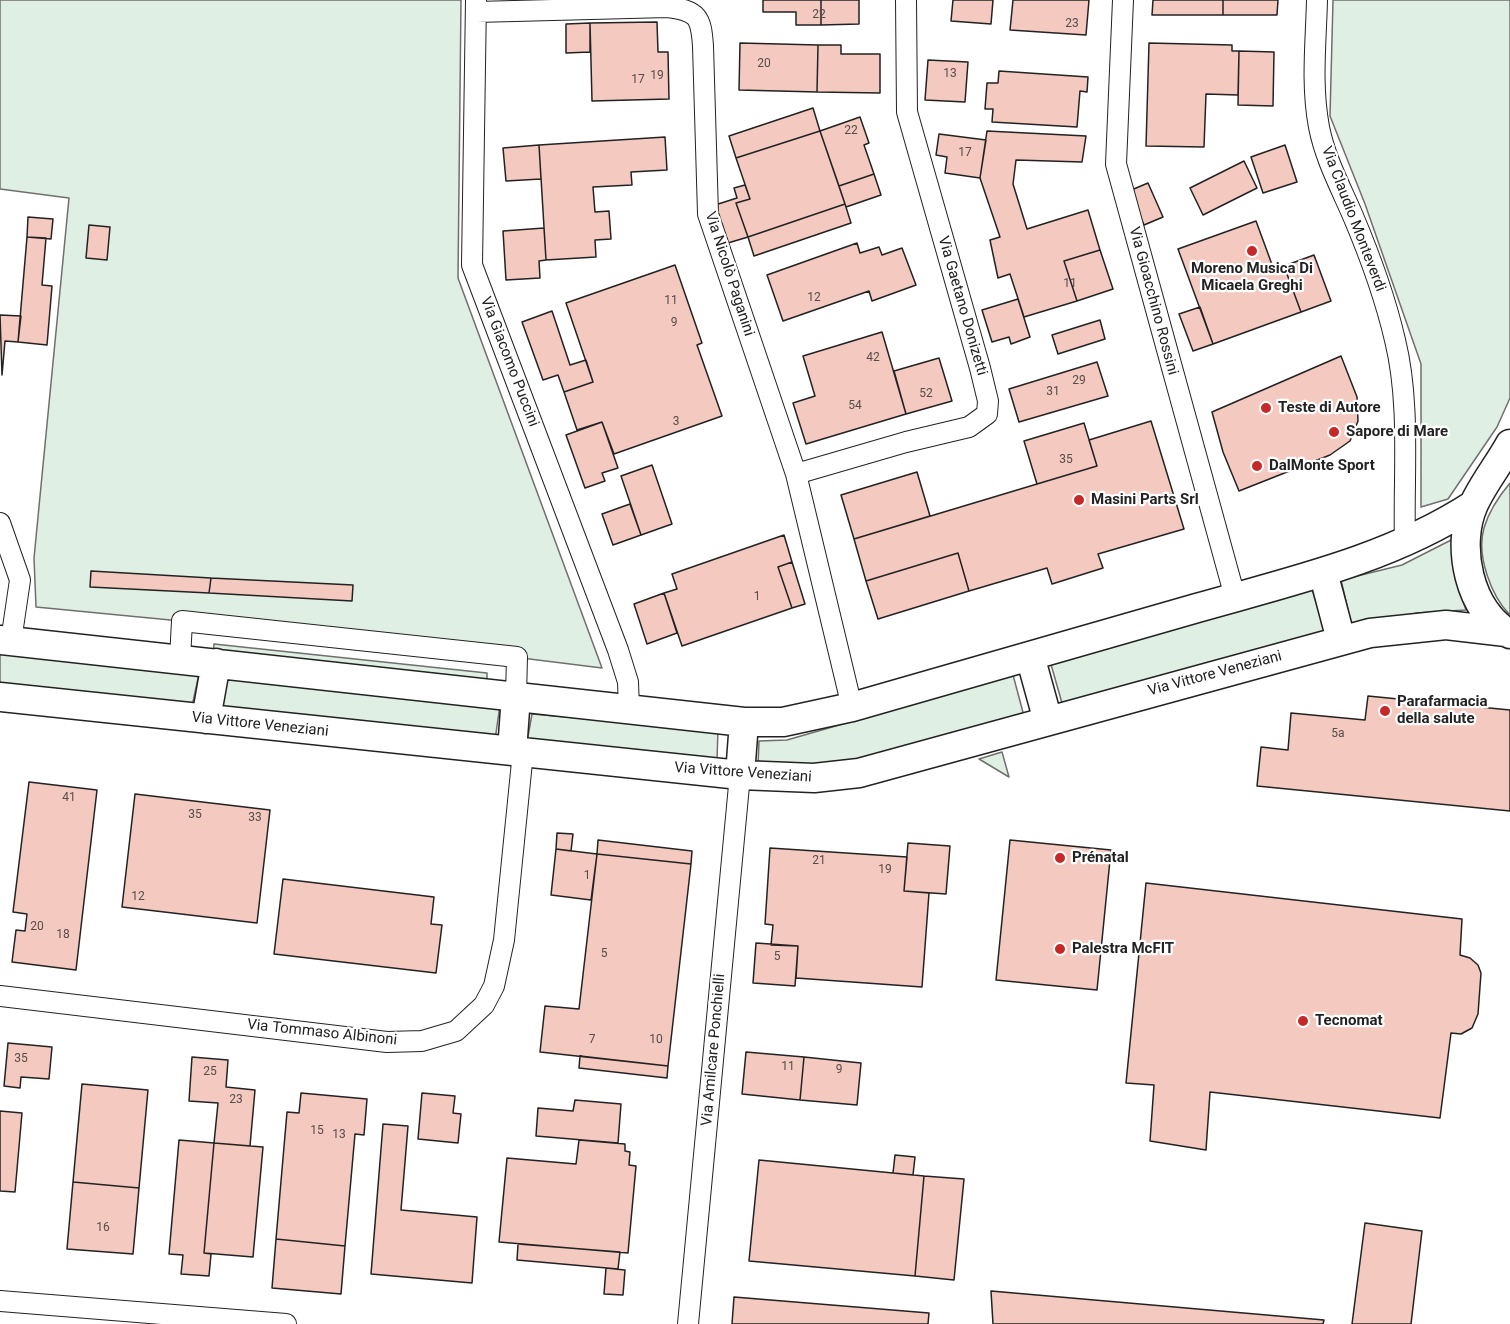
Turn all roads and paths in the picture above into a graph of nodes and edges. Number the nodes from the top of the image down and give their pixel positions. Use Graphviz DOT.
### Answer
graph roads {
  1 [pos="906,0"];
  2 [pos="1123,0"];
  3 [pos="1317,0"];
  4 [pos="476,6"];
  5 [pos="1510,444"];
  6 [pos="1510,466"];
  7 [pos="795,474"];
  8 [pos="1479,496"];
  9 [pos="0,523"];
  10 [pos="1405,544"];
  11 [pos="1323,572"];
  12 [pos="1234,597"];
  13 [pos="1508,633"];
  14 [pos="1341,640"];
  15 [pos="5,641"];
  16 [pos="1030,656"];
  17 [pos="180,659"];
  18 [pos="216,663"];
  19 [pos="516,696"];
  20 [pos="0,697"];
  21 [pos="852,707"];
  22 [pos="629,709"];
  23 [pos="206,719"];
  24 [pos="1048,721"];
  25 [pos="744,722"];
  26 [pos="517,752"];
  27 [pos="740,775"];
  28 [pos="0,996"];
  29 [pos="0,1301"];
  30 [pos="286,1324"];
  31 [pos="688,1324"];
  1 -- 7 [label="street, Via Gaetano Donizetti"];
  2 -- 12 [label="street, Via Gioacchino Rossini"];
  3 -- 10 [label="street, Via Claudio Monteverdi"];
  4 -- 7 [label="street, Via Nicolò Paganini"];
  4 -- 22 [label="street, Via Giacomo Puccini"];
  5 -- 8 [label="main road"];
  6 -- 8 [label="main road"];
  7 -- 21 [label="street, Via Nicolò Paganini"];
  8 -- 10 [label="main road"];
  8 -- 13 [label="main road"];
  9 -- 15 [label="street"];
  10 -- 11 [label="main road"];
  11 -- 12 [label="main road"];
  11 -- 14 [label="main road"];
  12 -- 16 [label="main road"];
  13 -- 14 [label="main road, Via Vittore Veneziani"];
  14 -- 24 [label="main road, Via Vittore Veneziani"];
  15 -- 17 [label="main road"];
  16 -- 21 [label="main road"];
  16 -- 24 [label="main road"];
  17 -- 18 [label="main road"];
  17 -- 19 [label="street"];
  18 -- 19 [label="main road"];
  18 -- 23 [label="main road"];
  19 -- 22 [label="main road"];
  19 -- 26 [label="main road"];
  20 -- 23 [label="main road, Via Vittore Veneziani"];
  21 -- 25 [label="main road"];
  22 -- 25 [label="main road"];
  23 -- 26 [label="main road, Via Vittore Veneziani"];
  24 -- 27 [label="main road, Via Vittore Veneziani"];
  25 -- 27 [label="main road"];
  26 -- 27 [label="main road, Via Vittore Veneziani"];
  26 -- 28 [label="street, Via Tommaso Albinoni"];
  27 -- 31 [label="street, Via Amilcare Ponchielli"];
  29 -- 30 [label="street"];
}
